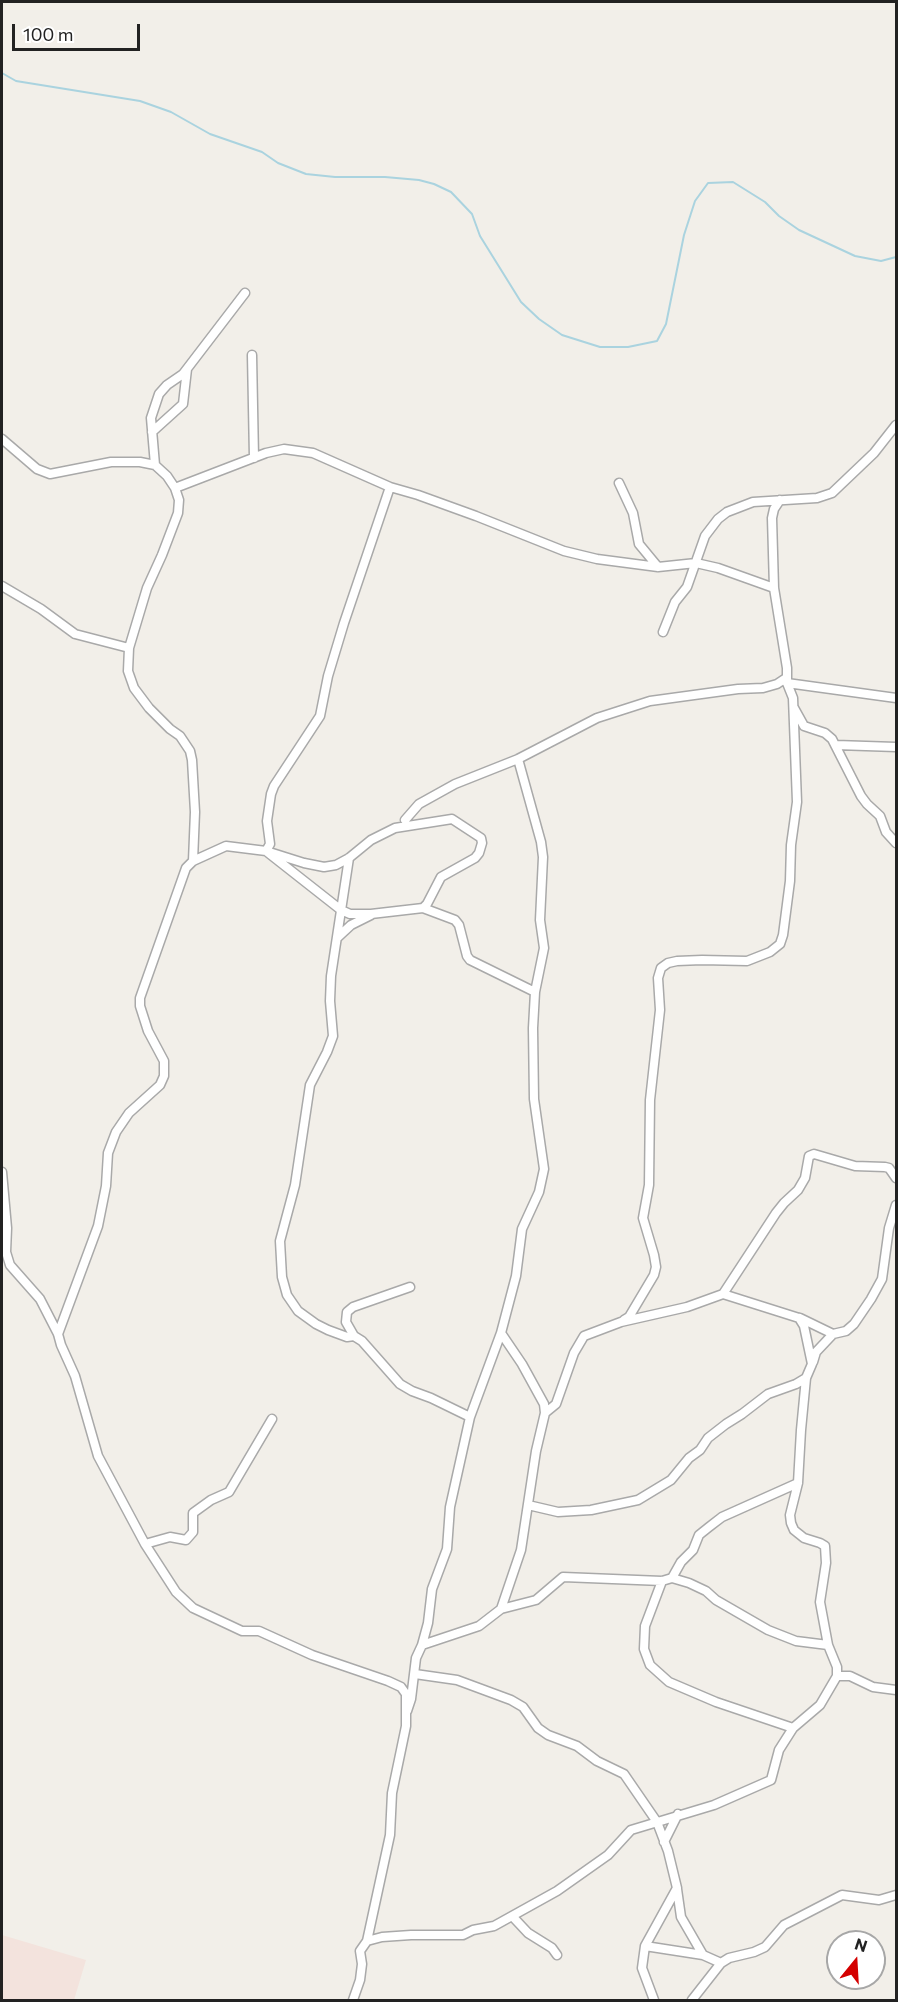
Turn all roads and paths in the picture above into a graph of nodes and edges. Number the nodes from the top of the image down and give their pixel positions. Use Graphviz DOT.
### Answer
graph roads {
  1 [pos="244,293"];
  2 [pos="252,355"];
  3 [pos="187,368"];
  4 [pos="897,425"];
  5 [pos="152,432"];
  6 [pos="2,439"];
  7 [pos="254,459"];
  8 [pos="154,465"];
  9 [pos="620,483"];
  10 [pos="390,487"];
  11 [pos="175,488"];
  12 [pos="780,500"];
  13 [pos="696,563"];
  14 [pos="658,567"];
  15 [pos="2,586"];
  16 [pos="774,588"];
  17 [pos="663,632"];
  18 [pos="129,648"];
  19 [pos="787,681"];
  20 [pos="897,699"];
  21 [pos="793,706"];
  22 [pos="836,745"];
  23 [pos="897,747"];
  24 [pos="518,759"];
  25 [pos="405,820"];
  26 [pos="897,843"];
  27 [pos="266,851"];
  28 [pos="349,858"];
  29 [pos="193,861"];
  30 [pos="423,908"];
  31 [pos="341,910"];
  32 [pos="372,914"];
  33 [pos="337,938"];
  34 [pos="535,992"];
  35 [pos="2,1172"];
  36 [pos="897,1178"];
  37 [pos="897,1205"];
  38 [pos="410,1287"];
  39 [pos="723,1294"];
  40 [pos="799,1318"];
  41 [pos="621,1322"];
  42 [pos="501,1333"];
  43 [pos="58,1334"];
  44 [pos="833,1334"];
  45 [pos="354,1336"];
  46 [pos="812,1364"];
  47 [pos="807,1378"];
  48 [pos="546,1413"];
  49 [pos="470,1417"];
  50 [pos="272,1419"];
  51 [pos="798,1483"];
  52 [pos="528,1505"];
  53 [pos="145,1544"];
  54 [pos="672,1578"];
  55 [pos="662,1581"];
  56 [pos="501,1609"];
  57 [pos="422,1645"];
  58 [pos="828,1645"];
  59 [pos="415,1674"];
  60 [pos="837,1676"];
  61 [pos="897,1690"];
  62 [pos="407,1711"];
  63 [pos="793,1728"];
  64 [pos="678,1815"];
  65 [pos="657,1822"];
  66 [pos="664,1842"];
  67 [pos="677,1888"];
  68 [pos="897,1895"];
  69 [pos="513,1917"];
  70 [pos="367,1941"];
  71 [pos="645,1946"];
  72 [pos="703,1954"];
  73 [pos="557,1955"];
  74 [pos="721,1963"];
  75 [pos="353,2001"];
  76 [pos="654,2001"];
  77 [pos="692,2001"];
  1 -- 3 [label="street"];
  2 -- 7 [label="street"];
  3 -- 5 [label="street"];
  3 -- 5 [label="street"];
  4 -- 12 [label="street"];
  5 -- 8 [label="street"];
  6 -- 8 [label="street"];
  7 -- 10 [label="street"];
  7 -- 11 [label="street"];
  8 -- 11 [label="street"];
  9 -- 14 [label="street"];
  10 -- 14 [label="street"];
  10 -- 27 [label="street"];
  11 -- 18 [label="street"];
  12 -- 13 [label="street"];
  12 -- 16 [label="street"];
  13 -- 14 [label="street"];
  13 -- 16 [label="street"];
  13 -- 17 [label="street"];
  15 -- 18 [label="street"];
  16 -- 19 [label="street"];
  18 -- 29 [label="street"];
  19 -- 20 [label="street"];
  19 -- 21 [label="street"];
  19 -- 24 [label="street"];
  21 -- 22 [label="street"];
  21 -- 41 [label="street"];
  22 -- 23 [label="street"];
  22 -- 26 [label="street"];
  24 -- 25 [label="street"];
  24 -- 34 [label="street"];
  27 -- 28 [label="street"];
  27 -- 29 [label="street"];
  27 -- 31 [label="street"];
  28 -- 30 [label="street"];
  28 -- 31 [label="street"];
  29 -- 43 [label="street"];
  30 -- 32 [label="street"];
  30 -- 34 [label="street"];
  31 -- 32 [label="street"];
  31 -- 33 [label="street"];
  32 -- 33 [label="street"];
  33 -- 45 [label="street"];
  34 -- 42 [label="street"];
  35 -- 43 [label="street"];
  36 -- 39 [label="street"];
  37 -- 44 [label="street"];
  38 -- 45 [label="street"];
  39 -- 40 [label="street"];
  39 -- 41 [label="street"];
  40 -- 44 [label="street"];
  40 -- 46 [label="street"];
  41 -- 48 [label="street"];
  42 -- 48 [label="street"];
  42 -- 49 [label="street"];
  43 -- 53 [label="street"];
  44 -- 46 [label="street"];
  45 -- 49 [label="street"];
  46 -- 47 [label="street"];
  47 -- 51 [label="street"];
  47 -- 52 [label="street"];
  48 -- 52 [label="street"];
  49 -- 57 [label="street"];
  50 -- 53 [label="street"];
  51 -- 54 [label="street"];
  51 -- 58 [label="street"];
  52 -- 56 [label="street"];
  53 -- 62 [label="street"];
  54 -- 55 [label="street"];
  54 -- 58 [label="street"];
  55 -- 56 [label="street"];
  55 -- 63 [label="street"];
  56 -- 57 [label="street"];
  57 -- 59 [label="street"];
  58 -- 60 [label="street"];
  59 -- 62 [label="street"];
  59 -- 65 [label="street"];
  60 -- 61 [label="street"];
  60 -- 63 [label="street"];
  62 -- 70 [label="street"];
  63 -- 64 [label="street"];
  64 -- 65 [label="street"];
  64 -- 66 [label="street"];
  65 -- 66 [label="street"];
  65 -- 69 [label="street"];
  66 -- 67 [label="street"];
  67 -- 71 [label="street"];
  67 -- 72 [label="street"];
  68 -- 74 [label="street"];
  69 -- 70 [label="street"];
  69 -- 73 [label="street"];
  70 -- 75 [label="street"];
  71 -- 72 [label="street"];
  71 -- 76 [label="street"];
  72 -- 74 [label="street"];
  74 -- 77 [label="street"];
}
